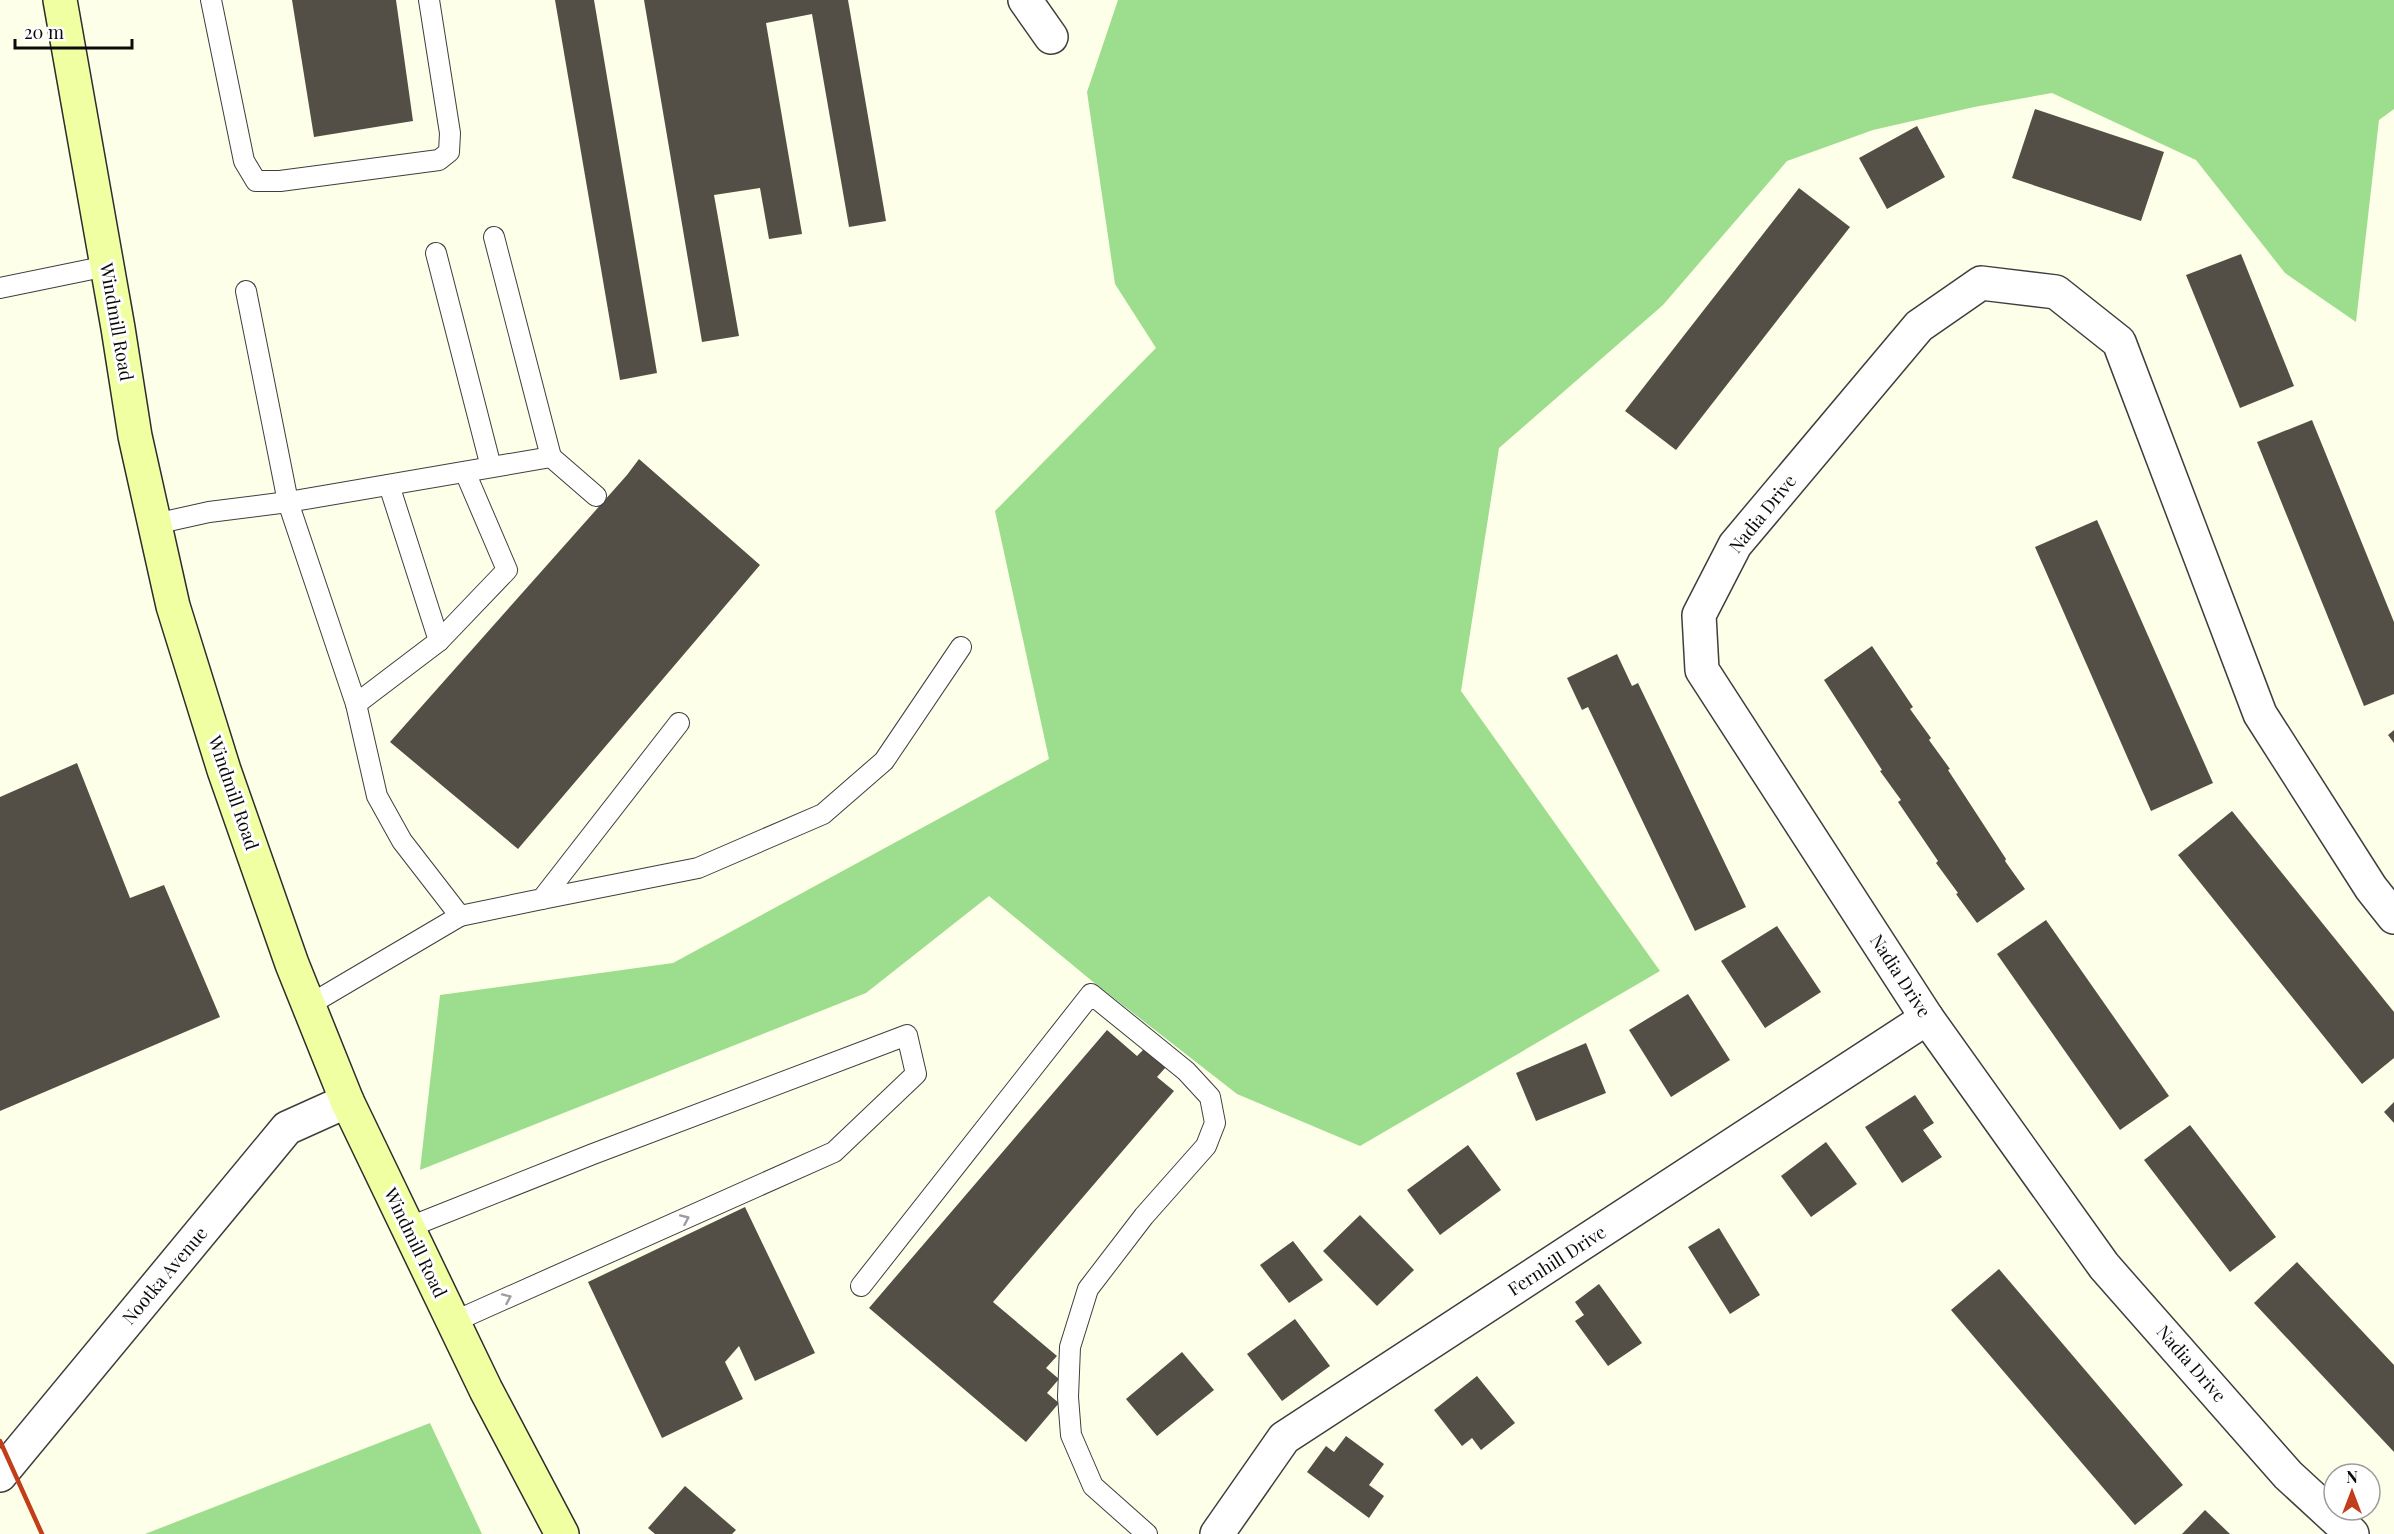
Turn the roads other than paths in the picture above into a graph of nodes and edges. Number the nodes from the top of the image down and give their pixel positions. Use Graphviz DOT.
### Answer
graph roads {
  1 [pos="60,0"];
  2 [pos="211,0"];
  3 [pos="429,0"];
  4 [pos="1025,0"];
  5 [pos="1051,37"];
  6 [pos="494,237"];
  7 [pos="435,253"];
  8 [pos="107,266"];
  9 [pos="0,288"];
  10 [pos="246,291"];
  11 [pos="551,457"];
  12 [pos="491,467"];
  13 [pos="465,472"];
  14 [pos="389,485"];
  15 [pos="596,496"];
  16 [pos="288,502"];
  17 [pos="155,524"];
  18 [pos="439,641"];
  19 [pos="961,647"];
  20 [pos="356,704"];
  21 [pos="679,723"];
  22 [pos="542,899"];
  23 [pos="460,916"];
  24 [pos="2394,917"];
  25 [pos="309,1005"];
  26 [pos="1927,1018"];
  27 [pos="347,1101"];
  28 [pos="407,1228"];
  29 [pos="861,1286"];
  30 [pos="453,1322"];
  31 [pos="0,1475"];
  32 [pos="562,1534"];
  33 [pos="1147,1534"];
  34 [pos="1217,1534"];
  35 [pos="2352,1534"];
  1 -- 8 [label="main road, Windmill Road"];
  2 -- 3 [label="lane"];
  4 -- 5 [label="street"];
  6 -- 11 [label="lane"];
  7 -- 12 [label="lane"];
  8 -- 9 [label="lane"];
  8 -- 17 [label="main road, Windmill Road"];
  10 -- 16 [label="lane"];
  11 -- 12 [label="lane"];
  11 -- 15 [label="lane"];
  12 -- 13 [label="lane"];
  13 -- 14 [label="lane"];
  13 -- 18 [label="lane"];
  14 -- 16 [label="lane"];
  14 -- 18 [label="lane"];
  16 -- 17 [label="lane"];
  16 -- 20 [label="lane"];
  17 -- 25 [label="main road, Windmill Road"];
  18 -- 20 [label="lane"];
  19 -- 22 [label="lane"];
  20 -- 23 [label="lane"];
  21 -- 22 [label="lane"];
  22 -- 23 [label="lane"];
  23 -- 25 [label="lane"];
  24 -- 26 [label="street, Nadia Drive"];
  25 -- 27 [label="main road, Windmill Road"];
  26 -- 34 [label="street, Fernhill Drive"];
  26 -- 35 [label="street, Nadia Drive"];
  27 -- 28 [label="main road, Windmill Road"];
  27 -- 31 [label="street, Nootka Avenue"];
  28 -- 30 [label="main road, Windmill Road"];
  30 -- 28 [label="lane, one-way"];
  29 -- 33 [label="lane"];
  30 -- 32 [label="main road, Windmill Road"];
}
